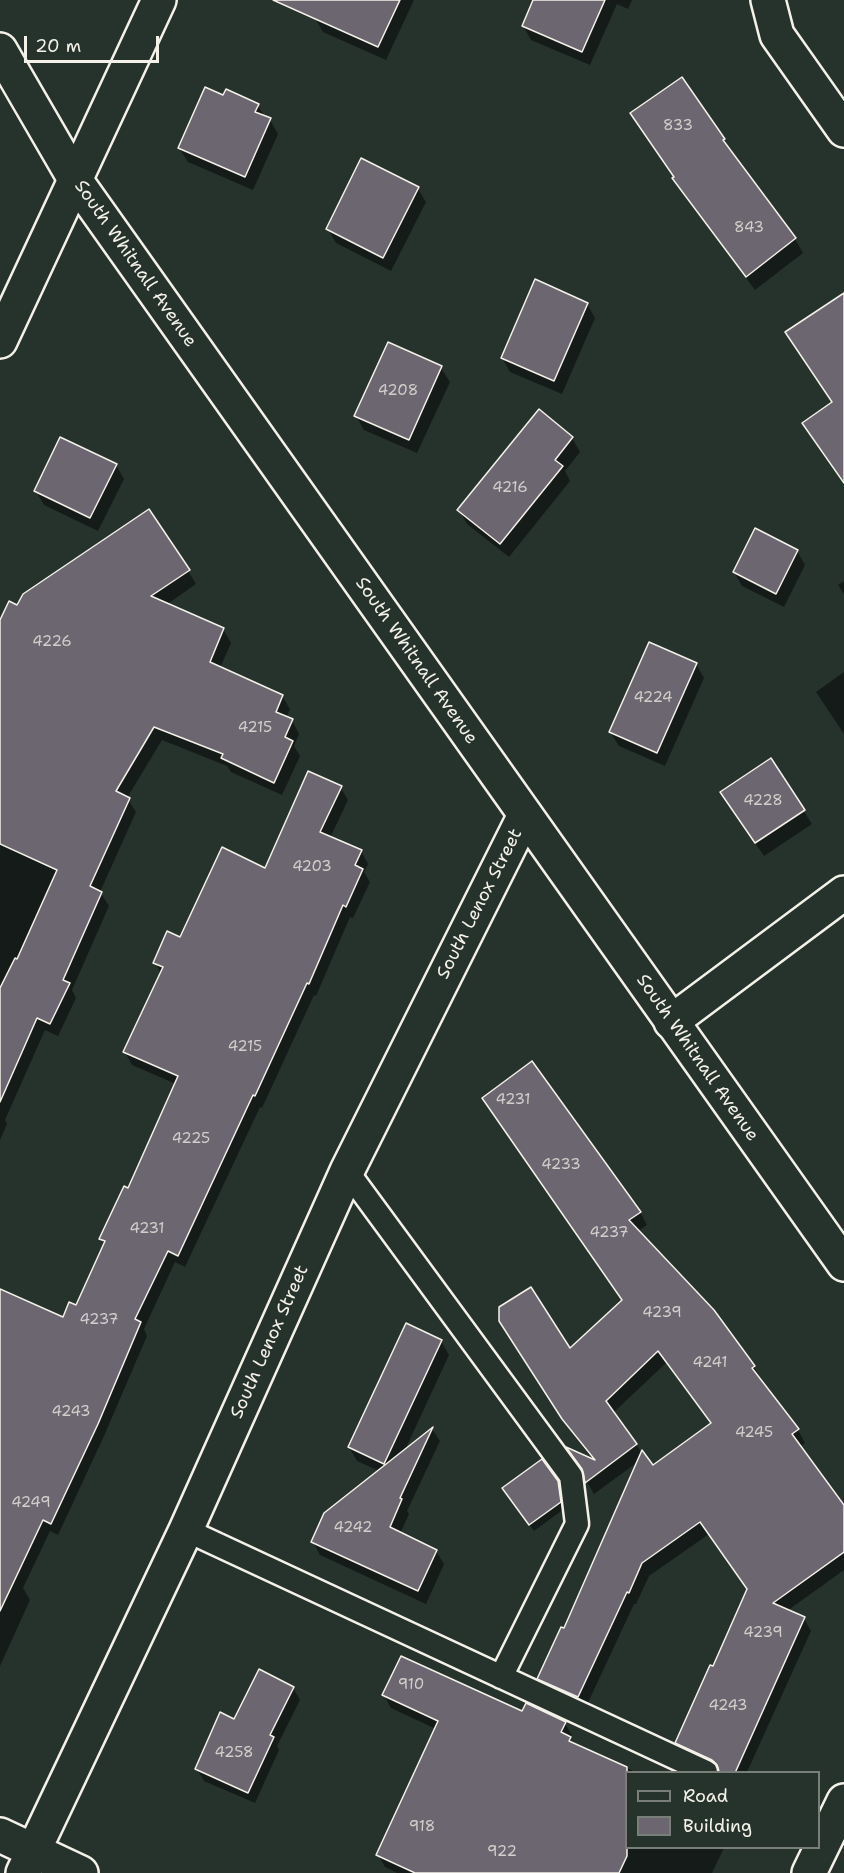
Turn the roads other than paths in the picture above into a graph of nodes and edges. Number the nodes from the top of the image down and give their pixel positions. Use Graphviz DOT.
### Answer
graph roads {
  1 [pos="159,0"];
  2 [pos="768,0"];
  3 [pos="0,50"];
  4 [pos="844,130"];
  5 [pos="76,181"];
  6 [pos="0,341"];
  7 [pos="525,815"];
  8 [pos="844,893"];
  9 [pos="671,1022"];
  10 [pos="347,1171"];
  11 [pos="844,1264"];
  12 [pos="186,1530"];
  13 [pos="501,1677"];
  14 [pos="702,1771"];
  15 [pos="844,1801"];
  16 [pos="824,1828"];
  17 [pos="0,1835"];
  18 [pos="817,1849"];
  19 [pos="28,1862"];
  20 [pos="81,1873"];
  21 [pos="809,1873"];
  1 -- 5 [label="street"];
  2 -- 4 [label="street"];
  3 -- 5 [label="street, South Whitnall Avenue"];
  5 -- 6 [label="street"];
  5 -- 7 [label="street, South Whitnall Avenue"];
  7 -- 9 [label="street, South Whitnall Avenue"];
  7 -- 10 [label="street, South Lenox Street"];
  8 -- 9 [label="street"];
  9 -- 11 [label="street, South Whitnall Avenue"];
  10 -- 12 [label="street, South Lenox Street"];
  10 -- 13 [label="lane"];
  12 -- 13 [label="lane"];
  12 -- 19 [label="street, South Lenox Street"];
  13 -- 14 [label="lane"];
  15 -- 16 [label="street"];
  17 -- 19 [label="street"];
  18 -- 21 [label="street"];
  19 -- 20 [label="street"];
}
